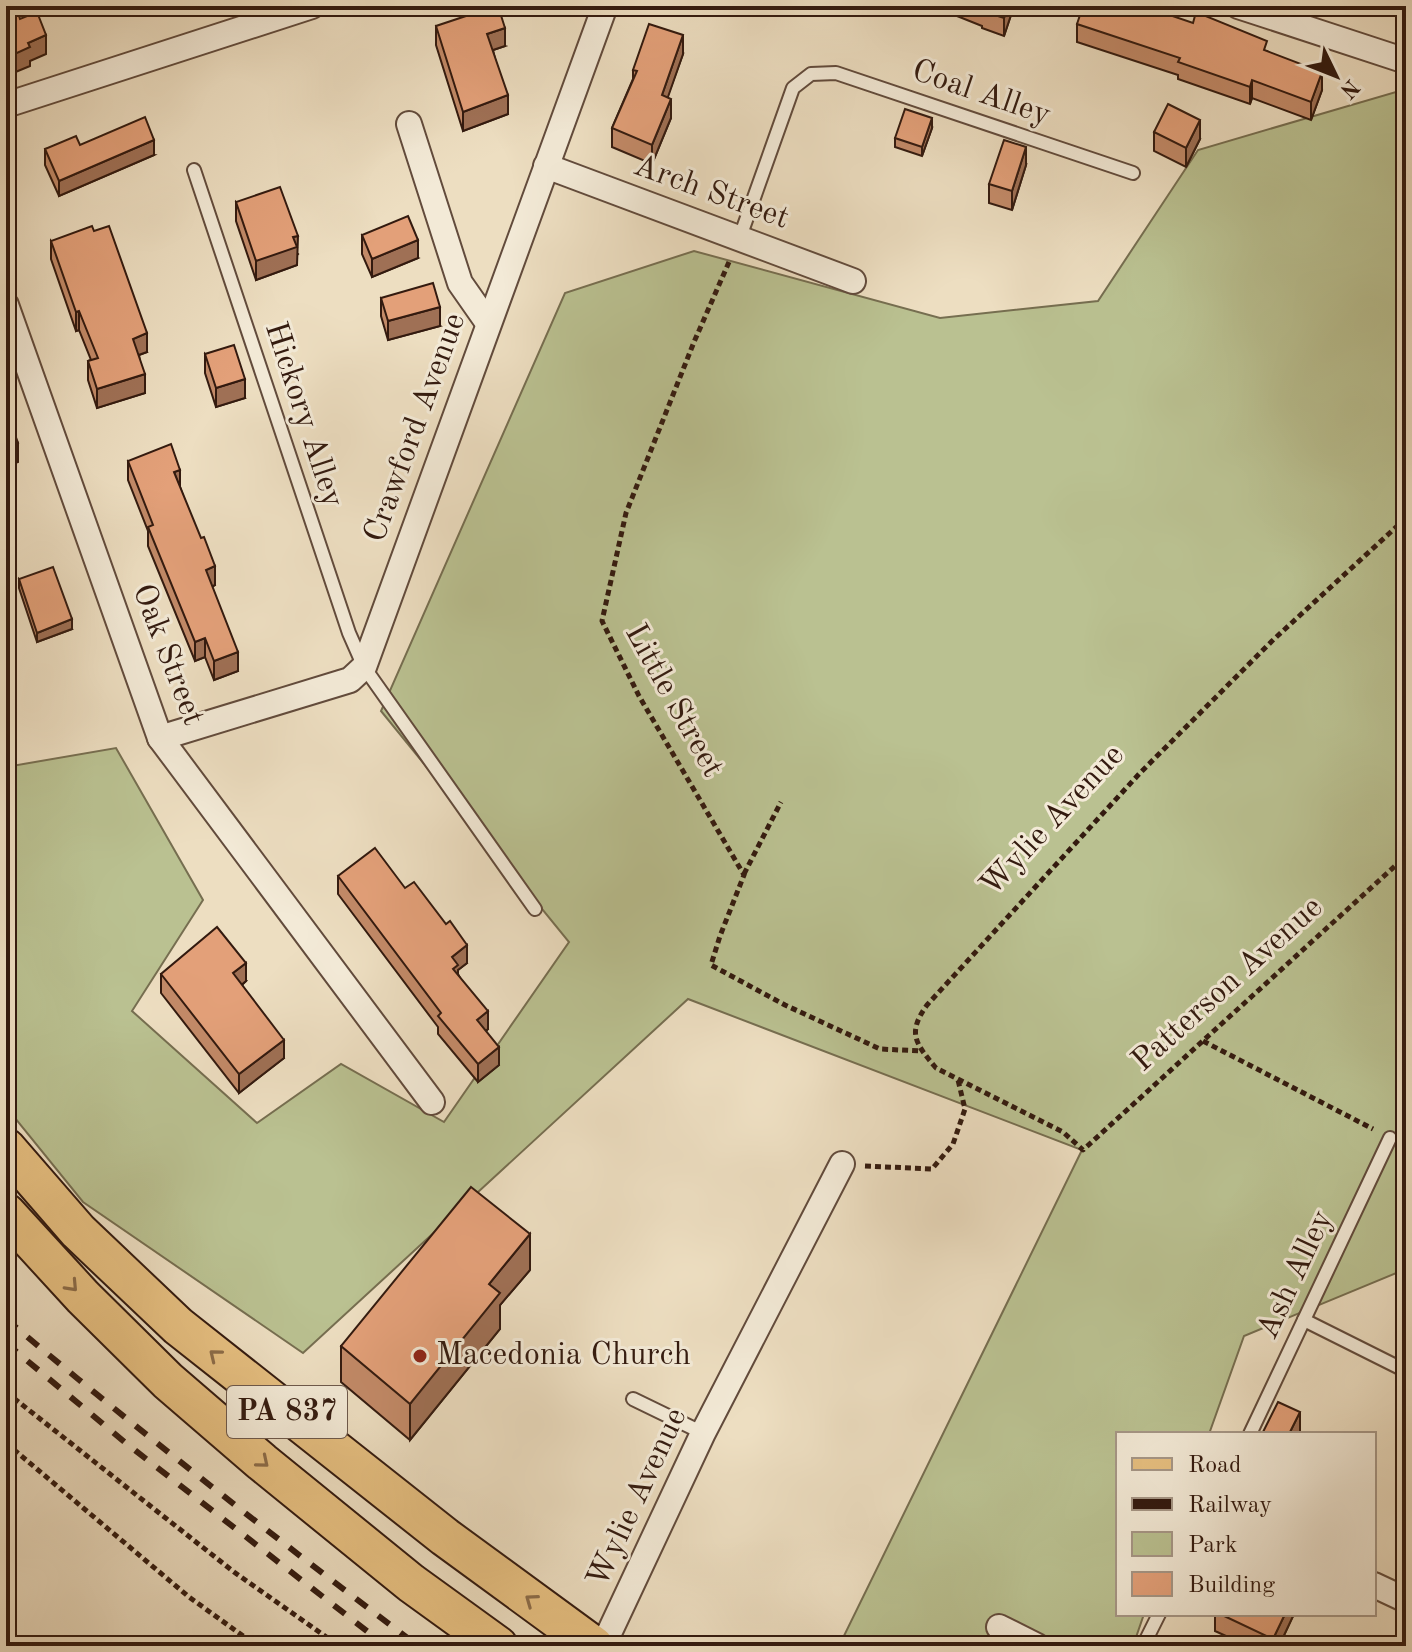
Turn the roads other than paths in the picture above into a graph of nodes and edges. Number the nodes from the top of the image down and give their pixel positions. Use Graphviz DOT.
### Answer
graph roads {
  1 [pos="312,6"];
  2 [pos="605,6"];
  3 [pos="1249,10"];
  4 [pos="1406,61"];
  5 [pos="6,105"];
  6 [pos="409,124"];
  7 [pos="546,166"];
  8 [pos="194,170"];
  9 [pos="1133,173"];
  10 [pos="740,237"];
  11 [pos="853,281"];
  12 [pos="6,305"];
  13 [pos="488,323"];
  14 [pos="364,667"];
  15 [pos="160,738"];
  16 [pos="535,909"];
  17 [pos="432,1102"];
  18 [pos="1390,1138"];
  19 [pos="6,1148"];
  20 [pos="842,1164"];
  21 [pos="13,1221"];
  22 [pos="1304,1320"];
  23 [pos="1406,1371"];
  24 [pos="633,1399"];
  25 [pos="1251,1432"];
  26 [pos="703,1433"];
  27 [pos="1376,1586"];
  28 [pos="1406,1600"];
  29 [pos="1158,1616"];
  30 [pos="999,1627"];
  31 [pos="498,1646"];
  32 [pos="594,1646"];
  33 [pos="603,1646"];
  34 [pos="1037,1646"];
  35 [pos="1143,1646"];
  1 -- 5 [label="street"];
  2 -- 7 [label="street, Crawford Avenue"];
  3 -- 4 [label="street"];
  6 -- 13 [label="street"];
  7 -- 10 [label="street, Arch Street"];
  7 -- 13 [label="street, Crawford Avenue"];
  8 -- 14 [label="lane, Hickory Alley"];
  9 -- 10 [label="lane, Coal Alley"];
  10 -- 11 [label="street, Arch Street"];
  12 -- 15 [label="street, Oak Street"];
  13 -- 14 [label="street, Crawford Avenue"];
  14 -- 15 [label="street"];
  14 -- 16 [label="lane, Hickory Alley"];
  15 -- 17 [label="street, Oak Street"];
  18 -- 22 [label="lane, Ash Alley"];
  32 -- 19 [label="main road, PA 837, one-way"];
  20 -- 26 [label="street, Wylie Avenue"];
  21 -- 31 [label="main road, PA 837, one-way"];
  22 -- 23 [label="lane"];
  22 -- 25 [label="lane, Ash Alley"];
  24 -- 26 [label="lane"];
  26 -- 33 [label="street, Wylie Avenue"];
  27 -- 28 [label="street"];
  29 -- 35 [label="lane"];
  30 -- 34 [label="street"];
}
